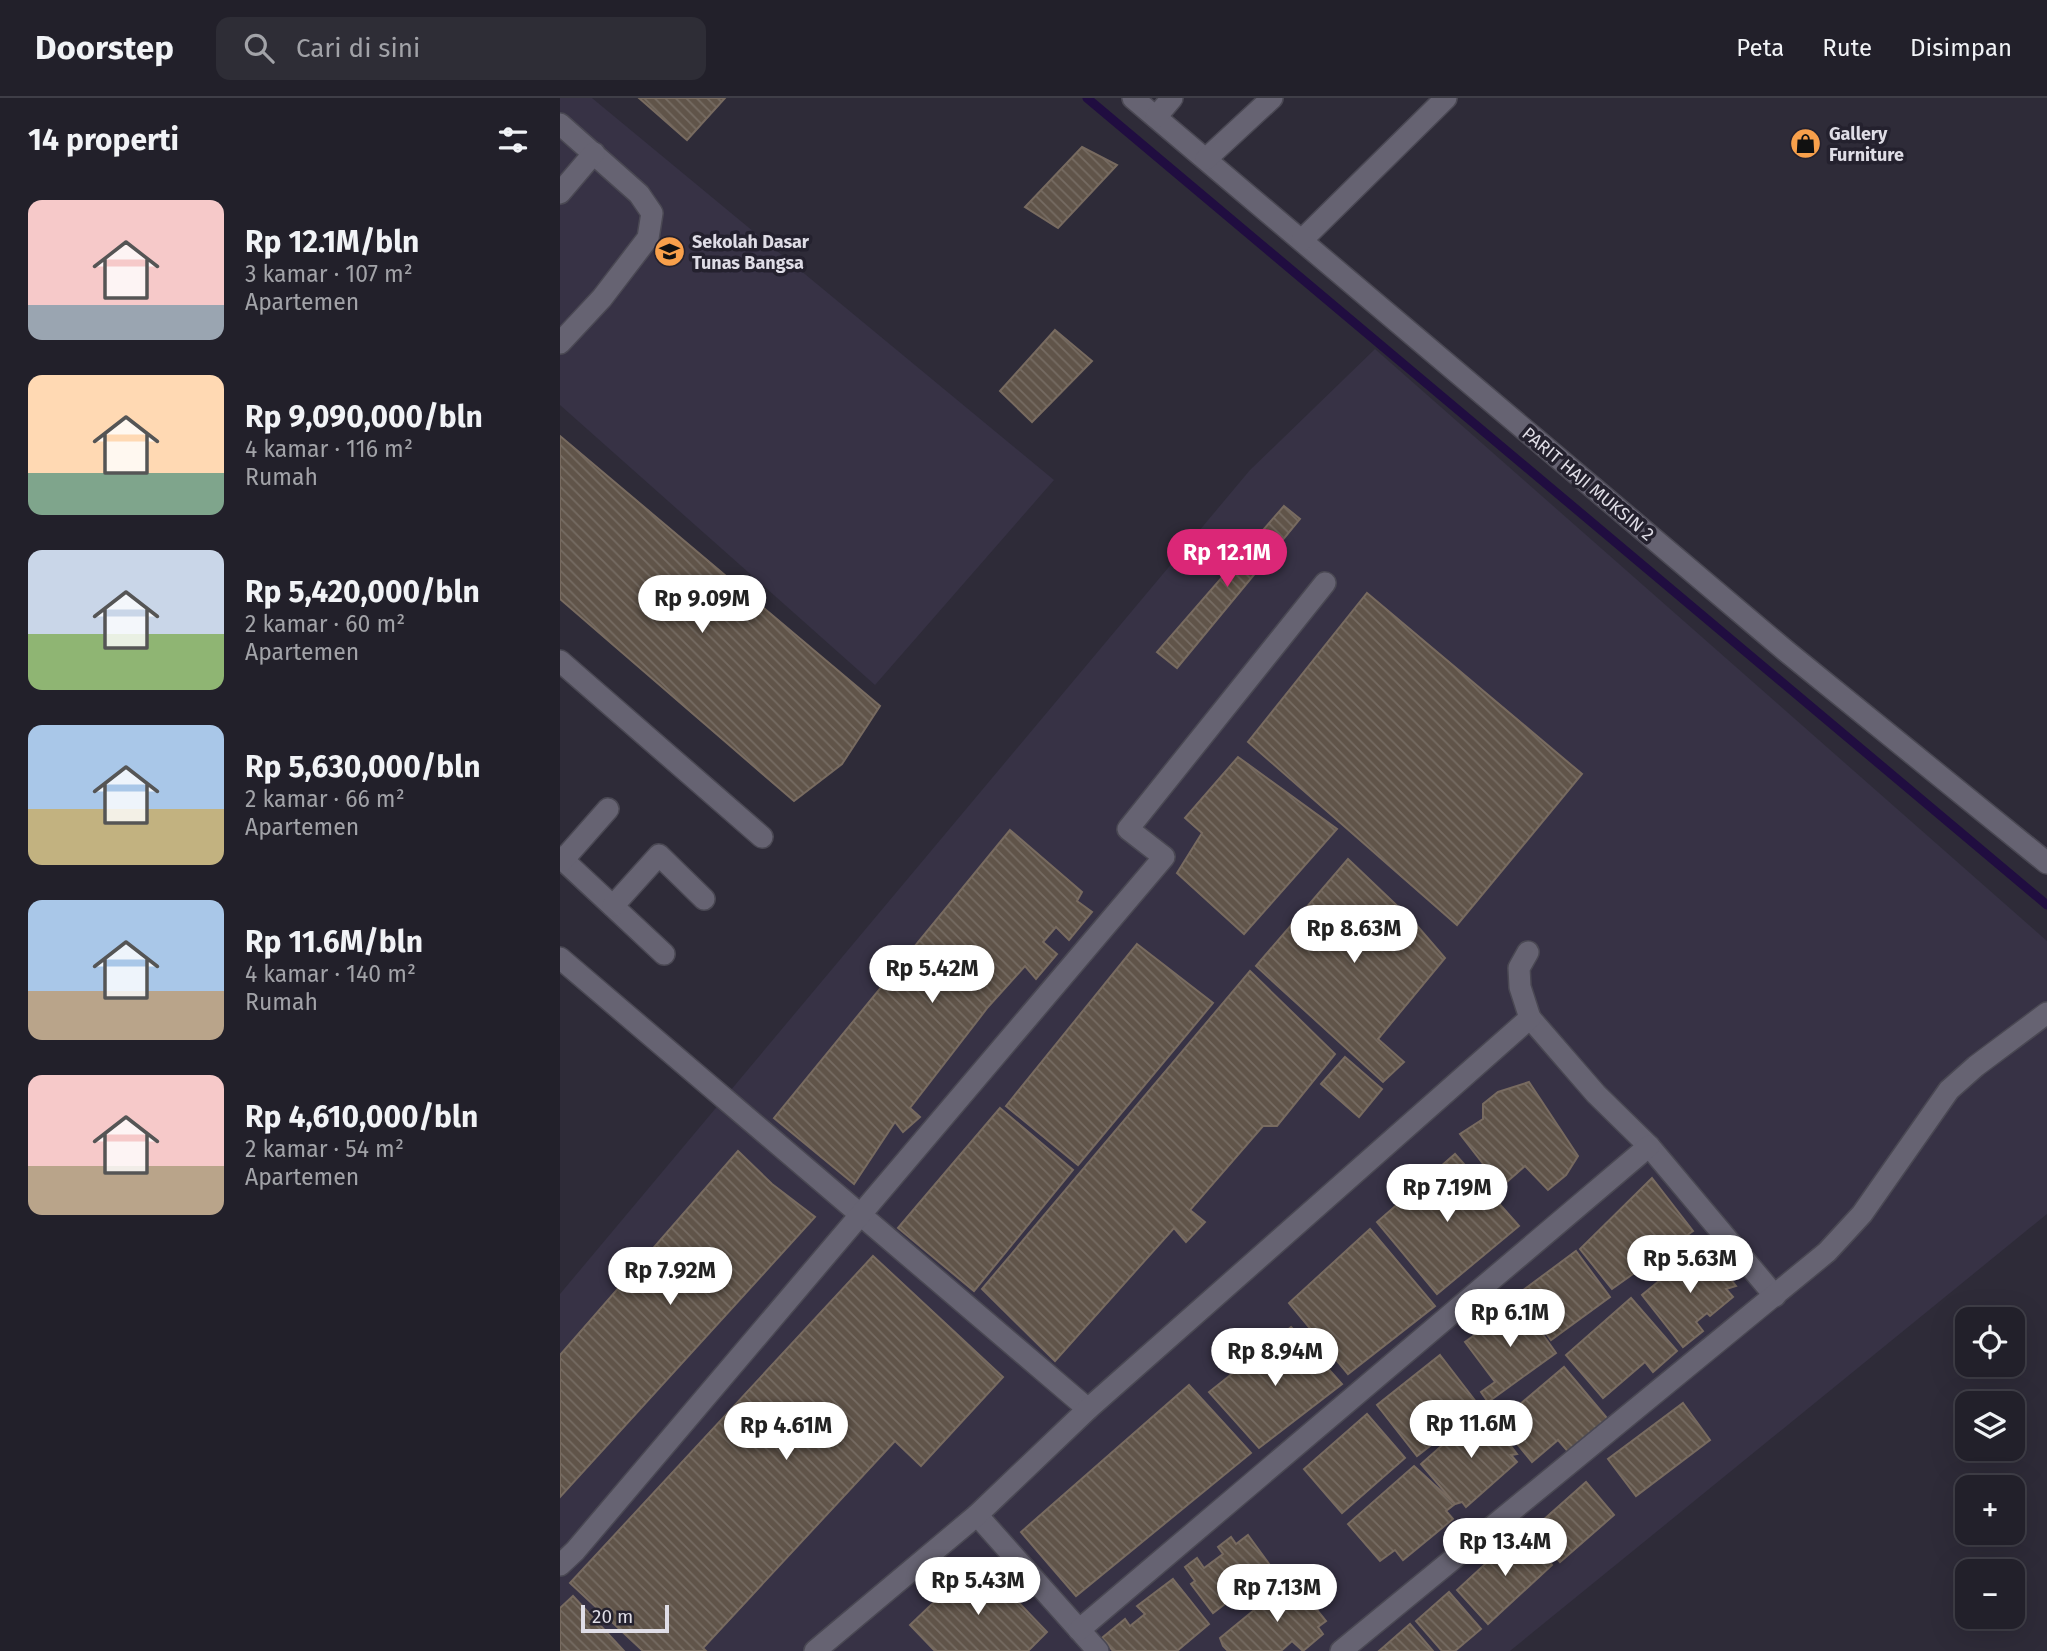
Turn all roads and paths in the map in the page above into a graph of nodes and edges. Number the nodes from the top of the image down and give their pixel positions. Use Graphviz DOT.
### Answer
graph roads {
  1 [pos="1133,98"];
  2 [pos="1172,98"];
  3 [pos="1272,98"];
  4 [pos="1446,98"];
  5 [pos="1156,117"];
  6 [pos="560,124"];
  7 [pos="594,153"];
  8 [pos="1206,159"];
  9 [pos="560,193"];
  10 [pos="1302,240"];
  11 [pos="560,343"];
  12 [pos="1325,583"];
  13 [pos="560,661"];
  14 [pos="608,809"];
  15 [pos="762,837"];
  16 [pos="562,858"];
  17 [pos="2047,863"];
  18 [pos="704,899"];
  19 [pos="613,906"];
  20 [pos="1528,952"];
  21 [pos="664,954"];
  22 [pos="560,958"];
  23 [pos="2047,1013"];
  24 [pos="1530,1018"];
  25 [pos="1649,1146"];
  26 [pos="859,1213"];
  27 [pos="1775,1296"];
  28 [pos="1088,1409"];
  29 [pos="977,1515"];
  30 [pos="560,1565"];
  31 [pos="1079,1630"];
  32 [pos="815,1651"];
  33 [pos="1097,1651"];
  34 [pos="1340,1651"];
  1 -- 5 [label="street, PARIT HAJI MUKSIN 2"];
  2 -- 5 [label="street"];
  3 -- 8 [label="street"];
  4 -- 10 [label="street"];
  5 -- 8 [label="street, PARIT HAJI MUKSIN 2"];
  6 -- 7 [label="street"];
  7 -- 9 [label="street"];
  7 -- 11 [label="street"];
  8 -- 10 [label="street, PARIT HAJI MUKSIN 2"];
  10 -- 17 [label="street, PARIT HAJI MUKSIN 2"];
  12 -- 26 [label="street"];
  13 -- 15 [label="street"];
  14 -- 16 [label="street"];
  16 -- 19 [label="street"];
  18 -- 19 [label="street"];
  19 -- 21 [label="street"];
  20 -- 24 [label="street"];
  22 -- 26 [label="street"];
  23 -- 27 [label="street"];
  24 -- 25 [label="street"];
  24 -- 28 [label="street"];
  25 -- 27 [label="street"];
  25 -- 31 [label="street"];
  26 -- 28 [label="street"];
  26 -- 30 [label="street"];
  27 -- 34 [label="street"];
  28 -- 29 [label="street"];
  29 -- 31 [label="street"];
  29 -- 32 [label="street"];
  31 -- 33 [label="street"];
}
